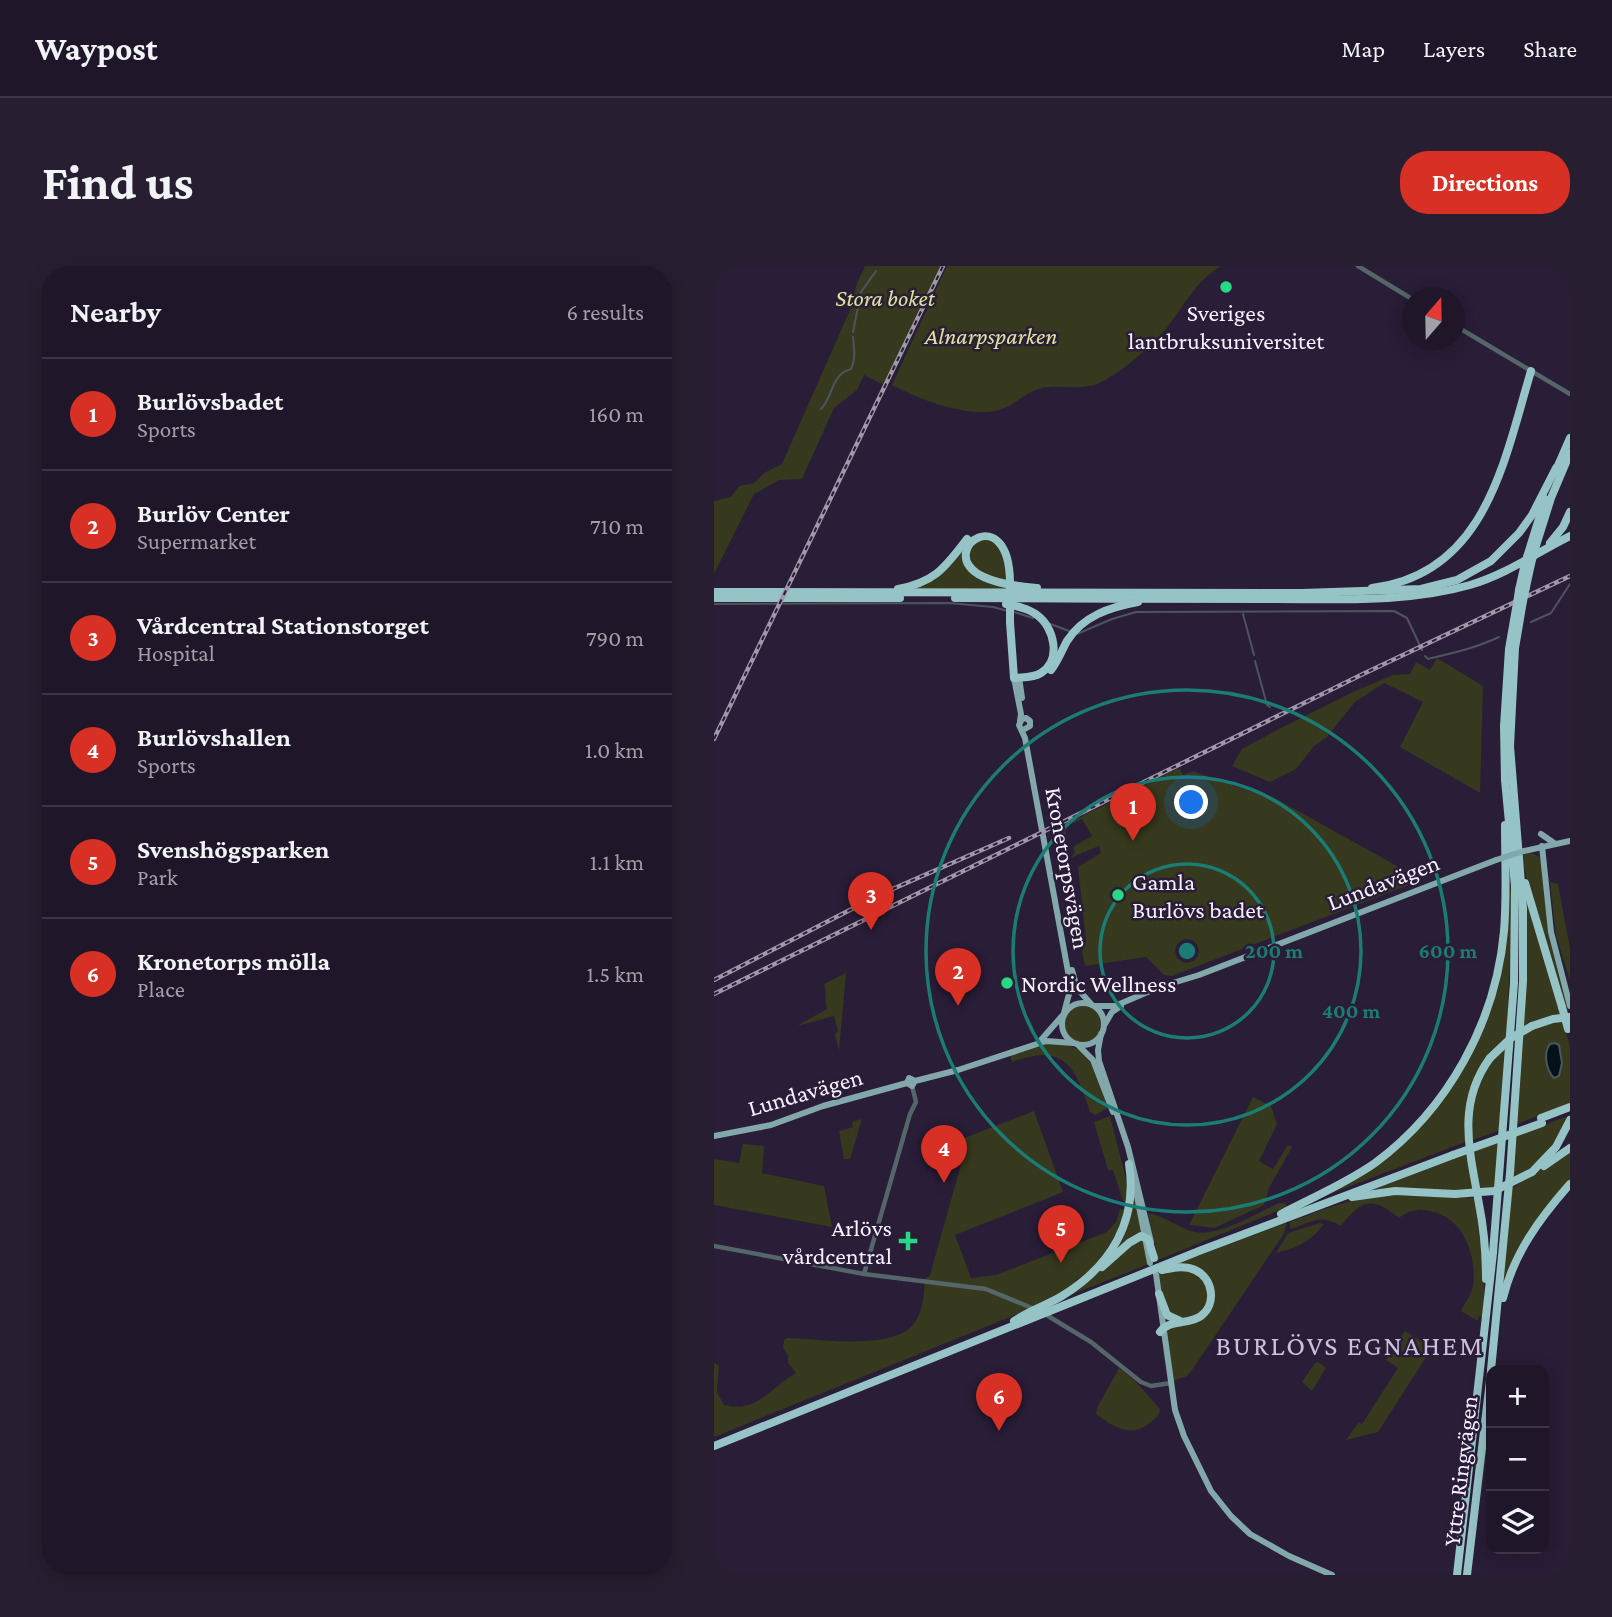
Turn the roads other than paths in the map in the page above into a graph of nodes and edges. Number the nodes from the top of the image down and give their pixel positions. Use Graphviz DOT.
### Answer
graph roads {
  1 [pos="1358,266"];
  2 [pos="1402,293"];
  3 [pos="1465,331"];
  4 [pos="1531,371"];
  5 [pos="1570,394"];
  6 [pos="1570,438"];
  7 [pos="1570,453"];
  8 [pos="1556,468"];
  9 [pos="1570,512"];
  10 [pos="1570,536"];
  11 [pos="1528,560"];
  12 [pos="1011,582"];
  13 [pos="714,592"];
  14 [pos="875,593"];
  15 [pos="1078,593"];
  16 [pos="1324,593"];
  17 [pos="714,598"];
  18 [pos="958,598"];
  19 [pos="1204,599"];
  20 [pos="1516,623"];
  21 [pos="1017,680"];
  22 [pos="1028,719"];
  23 [pos="1020,721"];
  24 [pos="1026,729"];
  25 [pos="1505,780"];
  26 [pos="1513,809"];
  27 [pos="1541,834"];
  28 [pos="1570,841"];
  29 [pos="1556,844"];
  30 [pos="1542,846"];
  31 [pos="1526,851"];
  32 [pos="1544,864"];
  33 [pos="1138,996"];
  34 [pos="1092,1004"];
  35 [pos="1567,1007"];
  36 [pos="1064,1013"];
  37 [pos="1570,1017"];
  38 [pos="1102,1031"];
  39 [pos="1569,1032"];
  40 [pos="1075,1043"];
  41 [pos="1030,1045"];
  42 [pos="911,1083"];
  43 [pos="1570,1109"];
  44 [pos="1542,1120"];
  45 [pos="1570,1120"];
  46 [pos="714,1136"];
  47 [pos="1570,1148"];
  48 [pos="1453,1152"];
  49 [pos="1129,1164"];
  50 [pos="1532,1172"];
  51 [pos="1570,1184"];
  52 [pos="1281,1214"];
  53 [pos="1296,1214"];
  54 [pos="1146,1238"];
  55 [pos="714,1246"];
  56 [pos="1153,1261"];
  57 [pos="864,1274"];
  58 [pos="1125,1281"];
  59 [pos="1081,1283"];
  60 [pos="1159,1294"];
  61 [pos="1032,1308"];
  62 [pos="1048,1316"];
  63 [pos="1014,1321"];
  64 [pos="1186,1321"];
  65 [pos="1162,1330"];
  66 [pos="1494,1350"];
  67 [pos="1492,1365"];
  68 [pos="1169,1383"];
  69 [pos="1479,1388"];
  70 [pos="1486,1414"];
  71 [pos="714,1444"];
  72 [pos="1332,1575"];
  73 [pos="1457,1575"];
  74 [pos="1467,1575"];
  1 -- 2 [label="street"];
  3 -- 4 [label="street"];
  4 -- 5 [label="street"];
  4 -- 16 [label="highway"];
  6 -- 8 [label="highway"];
  7 -- 11 [label="highway"];
  8 -- 11 [label="highway"];
  8 -- 16 [label="highway"];
  9 -- 11 [label="highway"];
  10 -- 11 [label="highway"];
  11 -- 19 [label="highway"];
  11 -- 20 [label="highway, bridge"];
  12 -- 14 [label="highway"];
  12 -- 15 [label="highway"];
  12 -- 21 [label="highway, bridge"];
  13 -- 14 [label="highway"];
  14 -- 15 [label="highway"];
  15 -- 16 [label="highway"];
  17 -- 18 [label="highway"];
  18 -- 19 [label="highway"];
  18 -- 21 [label="highway"];
  19 -- 21 [label="highway"];
  20 -- 25 [label="highway"];
  20 -- 26 [label="highway"];
  21 -- 22 [label="main road"];
  21 -- 23 [label="main road"];
  22 -- 23 [label="main road"];
  22 -- 24 [label="main road"];
  23 -- 24 [label="main road"];
  24 -- 34 [label="main road, Kronetorpsvägen"];
  24 -- 36 [label="main road, Kronetorpsvägen"];
  25 -- 52 [label="highway"];
  25 -- 69 [label="highway"];
  26 -- 35 [label="highway"];
  26 -- 66 [label="highway"];
  27 -- 29 [label="main road"];
  28 -- 29 [label="main road, Lundavägen"];
  29 -- 30 [label="main road, Lundavägen"];
  30 -- 31 [label="main road, Lundavägen"];
  30 -- 32 [label="main road"];
  31 -- 32 [label="main road"];
  31 -- 33 [label="main road, Lundavägen, bridge"];
  32 -- 35 [label="main road"];
  33 -- 34 [label="main road, Lundavägen"];
  33 -- 38 [label="main road, Lundavägen"];
  34 -- 36 [label="main road, Lundavägen"];
  34 -- 38 [label="main road"];
  35 -- 39 [label="highway, bridge"];
  36 -- 40 [label="main road"];
  36 -- 41 [label="main road, Lundavägen"];
  37 -- 69 [label="highway, bridge"];
  38 -- 40 [label="main road, Lundavägen"];
  38 -- 56 [label="main road"];
  40 -- 41 [label="main road, Lundavägen"];
  40 -- 49 [label="main road"];
  41 -- 42 [label="main road, Lundavägen"];
  42 -- 46 [label="main road, Lundavägen"];
  42 -- 57 [label="street"];
  43 -- 44 [label="highway"];
  43 -- 44 [label="highway"];
  44 -- 48 [label="highway, bridge"];
  45 -- 50 [label="highway"];
  47 -- 50 [label="highway"];
  48 -- 52 [label="highway"];
  48 -- 53 [label="highway"];
  49 -- 54 [label="main road"];
  49 -- 59 [label="highway"];
  50 -- 53 [label="highway, bridge"];
  51 -- 66 [label="highway"];
  52 -- 63 [label="highway"];
  53 -- 58 [label="highway"];
  54 -- 56 [label="highway"];
  54 -- 59 [label="highway"];
  55 -- 57 [label="street"];
  57 -- 61 [label="street"];
  58 -- 64 [label="highway"];
  58 -- 71 [label="highway"];
  59 -- 63 [label="highway"];
  60 -- 64 [label="highway"];
  60 -- 65 [label="main road"];
  60 -- 65 [label="main road"];
  62 -- 68 [label="street"];
  63 -- 71 [label="highway"];
  64 -- 65 [label="highway"];
  65 -- 68 [label="main road"];
  66 -- 67 [label="highway, Yttre Ringvägen"];
  68 -- 72 [label="main road"];
  69 -- 73 [label="highway, Yttre Ringvägen"];
  70 -- 74 [label="highway, Yttre Ringvägen"];
}
